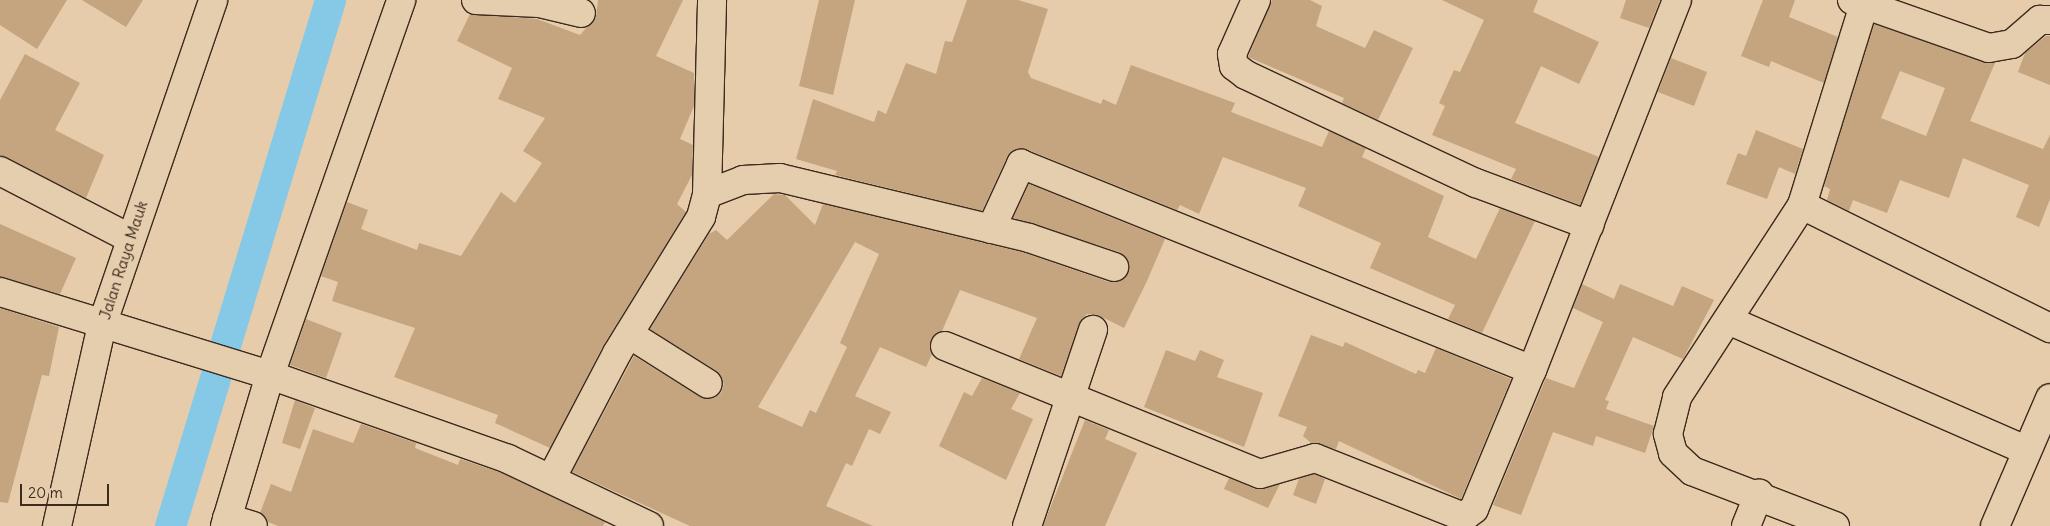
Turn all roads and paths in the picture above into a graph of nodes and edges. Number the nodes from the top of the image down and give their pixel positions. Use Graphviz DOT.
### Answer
graph roads {
  1 [pos="213,0"];
  2 [pos="401,0"];
  3 [pos="476,0"];
  4 [pos="712,0"];
  5 [pos="1256,0"];
  6 [pos="1677,0"];
  7 [pos="1858,2"];
  8 [pos="581,13"];
  9 [pos="2050,20"];
  10 [pos="0,171"];
  11 [pos="707,194"];
  12 [pos="1802,205"];
  13 [pos="1589,225"];
  14 [pos="991,229"];
  15 [pos="129,238"];
  16 [pos="1114,267"];
  17 [pos="0,292"];
  18 [pos="1728,320"];
  19 [pos="102,325"];
  20 [pos="2050,328"];
  21 [pos="1093,330"];
  22 [pos="629,334"];
  23 [pos="946,346"];
  24 [pos="1532,370"];
  25 [pos="260,372"];
  26 [pos="708,384"];
  27 [pos="2050,398"];
  28 [pos="1071,400"];
  29 [pos="2026,450"];
  30 [pos="552,477"];
  31 [pos="1759,494"];
  32 [pos="235,523"];
  33 [pos="57,526"];
  34 [pos="649,526"];
  35 [pos="1027,526"];
  36 [pos="1746,526"];
  37 [pos="1835,526"];
  38 [pos="1996,526"];
  1 -- 15 [label="street, Jalan Raya Mauk"];
  2 -- 25 [label="street"];
  3 -- 8 [label="street"];
  4 -- 11 [label="street"];
  5 -- 13 [label="street"];
  6 -- 13 [label="street"];
  7 -- 9 [label="street"];
  7 -- 12 [label="street"];
  10 -- 15 [label="street"];
  11 -- 14 [label="street"];
  11 -- 22 [label="street"];
  12 -- 18 [label="street"];
  12 -- 20 [label="street"];
  13 -- 24 [label="street"];
  14 -- 16 [label="street"];
  14 -- 24 [label="street"];
  15 -- 19 [label="street, Jalan Raya Mauk"];
  17 -- 19 [label="street"];
  18 -- 29 [label="street"];
  18 -- 31 [label="street"];
  19 -- 25 [label="street"];
  19 -- 33 [label="street, Jalan Raya Mauk"];
  21 -- 28 [label="street"];
  22 -- 26 [label="street"];
  22 -- 30 [label="street"];
  23 -- 28 [label="street"];
  24 -- 28 [label="street"];
  25 -- 30 [label="street"];
  25 -- 32 [label="street"];
  27 -- 29 [label="street"];
  28 -- 35 [label="street"];
  29 -- 38 [label="street"];
  30 -- 34 [label="street"];
  31 -- 36 [label="street"];
  31 -- 37 [label="street"];
}
